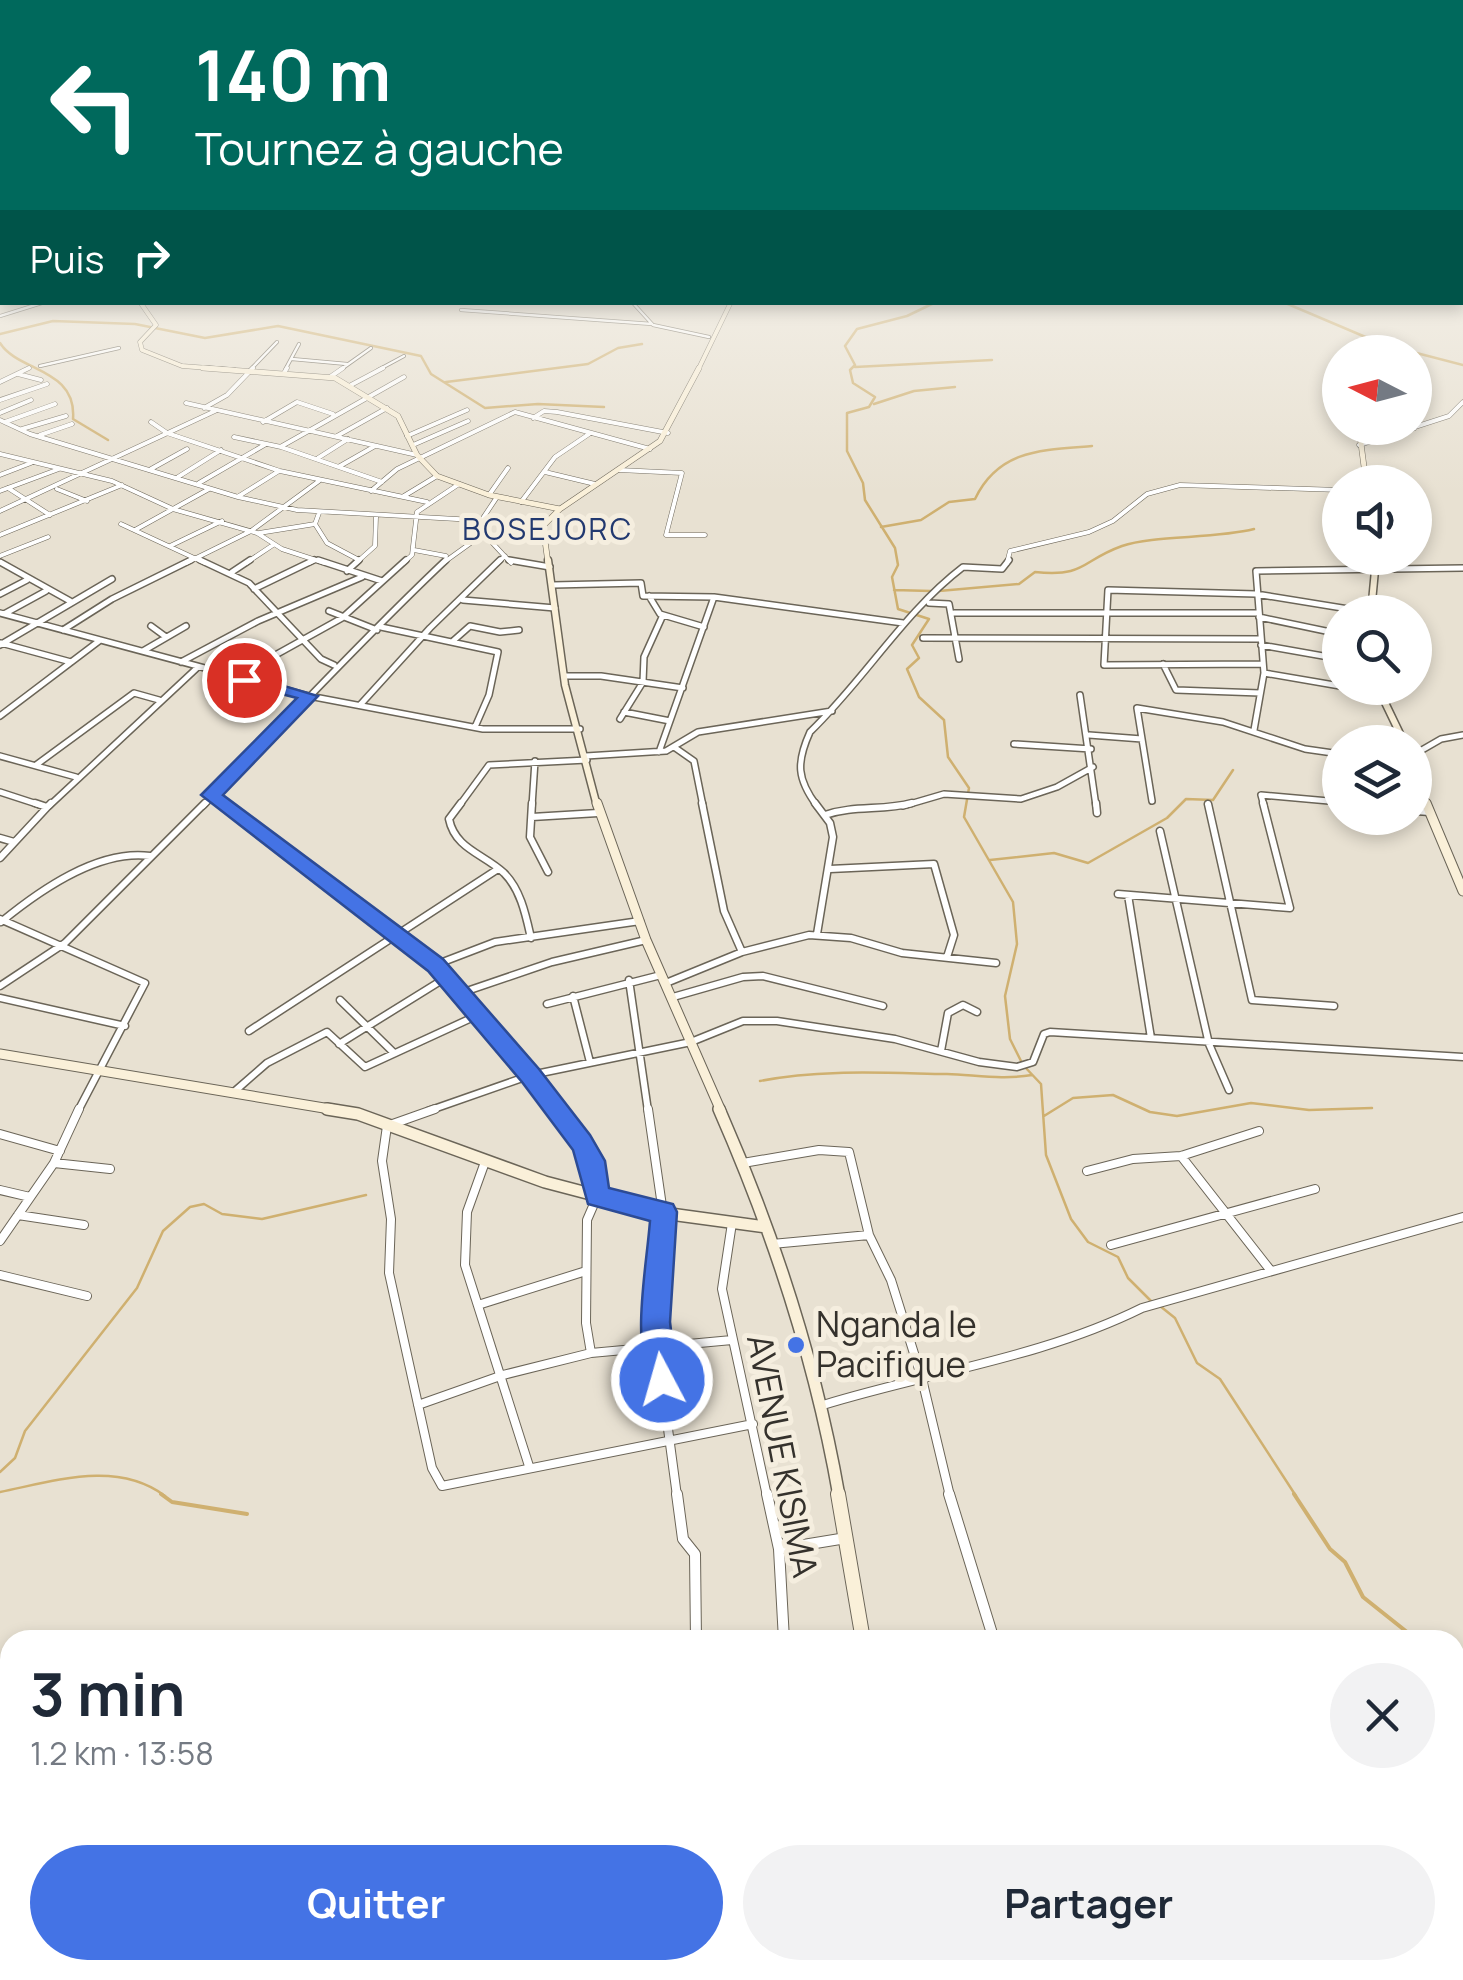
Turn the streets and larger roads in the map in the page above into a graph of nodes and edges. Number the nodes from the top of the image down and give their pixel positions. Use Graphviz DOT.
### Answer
graph roads {
  1 [pos="24,308"];
  2 [pos="144,308"];
  3 [pos="628,308"];
  4 [pos="636,308"];
  5 [pos="726,308"];
  6 [pos="461,310"];
  7 [pos="0,316"];
  8 [pos="618,320"];
  9 [pos="652,324"];
  10 [pos="710,338"];
  11 [pos="277,342"];
  12 [pos="300,344"];
  13 [pos="119,348"];
  14 [pos="371,348"];
  15 [pos="404,356"];
  16 [pos="292,359"];
  17 [pos="348,364"];
  18 [pos="40,366"];
  19 [pos="29,368"];
  20 [pos="250,370"];
  21 [pos="284,373"];
  22 [pos="16,374"];
  23 [pos="330,376"];
  24 [pos="404,377"];
  25 [pos="41,380"];
  26 [pos="0,382"];
  27 [pos="47,384"];
  28 [pos="351,385"];
  29 [pos="366,396"];
  30 [pos="2,398"];
  31 [pos="31,400"];
  32 [pos="1463,402"];
  33 [pos="186,403"];
  34 [pos="55,404"];
  35 [pos="204,408"];
  36 [pos="387,408"];
  37 [pos="467,410"];
  38 [pos="215,411"];
  39 [pos="0,413"];
  40 [pos="334,414"];
  41 [pos="66,416"];
  42 [pos="534,418"];
  43 [pos="2,421"];
  44 [pos="151,422"];
  45 [pos="468,422"];
  46 [pos="1432,422"];
  47 [pos="261,423"];
  48 [pos="72,424"];
  49 [pos="21,430"];
  50 [pos="304,431"];
  51 [pos="167,432"];
  52 [pos="668,432"];
  53 [pos="589,434"];
  54 [pos="36,436"];
  55 [pos="336,436"];
  56 [pos="407,436"];
  57 [pos="234,437"];
  58 [pos="348,439"];
  59 [pos="267,444"];
  60 [pos="376,445"];
  61 [pos="412,445"];
  62 [pos="1359,445"];
  63 [pos="281,447"];
  64 [pos="187,448"];
  65 [pos="650,449"];
  66 [pos="220,450"];
  67 [pos="0,454"];
  68 [pos="419,457"];
  69 [pos="317,458"];
  70 [pos="117,459"];
  71 [pos="244,459"];
  72 [pos="32,463"];
  73 [pos="1363,465"];
  74 [pos="340,466"];
  75 [pos="60,468"];
  76 [pos="508,468"];
  77 [pos="150,469"];
  78 [pos="619,470"];
  79 [pos="280,471"];
  80 [pos="545,472"];
  81 [pos="88,474"];
  82 [pos="0,475"];
  83 [pos="438,476"];
  84 [pos="177,478"];
  85 [pos="319,481"];
  86 [pos="382,482"];
  87 [pos="122,484"];
  88 [pos="198,484"];
  89 [pos="459,484"];
  90 [pos="595,484"];
  91 [pos="8,488"];
  92 [pos="54,488"];
  93 [pos="210,488"];
  94 [pos="1322,489"];
  95 [pos="0,491"];
  96 [pos="371,491"];
  97 [pos="493,496"];
  98 [pos="238,497"];
  99 [pos="403,497"];
  100 [pos="28,500"];
  101 [pos="88,502"];
  102 [pos="428,502"];
  103 [pos="520,502"];
  104 [pos="280,506"];
  105 [pos="173,509"];
  106 [pos="560,510"];
  107 [pos="0,511"];
  108 [pos="319,512"];
  109 [pos="50,516"];
  110 [pos="376,516"];
  111 [pos="416,518"];
  112 [pos="223,520"];
  113 [pos="484,522"];
  114 [pos="121,524"];
  115 [pos="315,524"];
  116 [pos="544,524"];
  117 [pos="134,530"];
  118 [pos="254,532"];
  119 [pos="486,532"];
  120 [pos="0,535"];
  121 [pos="706,536"];
  122 [pos="48,537"];
  123 [pos="273,545"];
  124 [pos="170,546"];
  125 [pos="414,550"];
  126 [pos="446,556"];
  127 [pos="504,556"];
  128 [pos="0,559"];
  129 [pos="198,560"];
  130 [pos="315,560"];
  131 [pos="359,560"];
  132 [pos="550,567"];
  133 [pos="1322,568"];
  134 [pos="1432,568"];
  135 [pos="1463,568"];
  136 [pos="14,571"];
  137 [pos="346,571"];
  138 [pos="232,572"];
  139 [pos="0,576"];
  140 [pos="363,576"];
  141 [pos="27,580"];
  142 [pos="112,580"];
  143 [pos="382,581"];
  144 [pos="553,585"];
  145 [pos="254,589"];
  146 [pos="47,590"];
  147 [pos="0,594"];
  148 [pos="1256,594"];
  149 [pos="650,596"];
  150 [pos="714,596"];
  151 [pos="463,600"];
  152 [pos="71,601"];
  153 [pos="929,603"];
  154 [pos="1322,605"];
  155 [pos="556,608"];
  156 [pos="329,611"];
  157 [pos="954,613"];
  158 [pos="2,614"];
  159 [pos="275,614"];
  160 [pos="1105,614"];
  161 [pos="662,616"];
  162 [pos="1259,616"];
  163 [pos="342,618"];
  164 [pos="34,622"];
  165 [pos="903,622"];
  166 [pos="151,626"];
  167 [pos="186,626"];
  168 [pos="704,627"];
  169 [pos="380,629"];
  170 [pos="63,630"];
  171 [pos="519,630"];
  172 [pos="1322,630"];
  173 [pos="425,636"];
  174 [pos="167,637"];
  175 [pos="923,638"];
  176 [pos="956,638"];
  177 [pos="1104,638"];
  178 [pos="100,640"];
  179 [pos="303,640"];
  180 [pos="452,642"];
  181 [pos="1261,642"];
  182 [pos="1,644"];
  183 [pos="142,652"];
  184 [pos="1322,655"];
  185 [pos="959,659"];
  186 [pos="72,662"];
  187 [pos="180,662"];
  188 [pos="1163,664"];
  189 [pos="1263,664"];
  190 [pos="335,665"];
  191 [pos="198,667"];
  192 [pos="1264,673"];
  193 [pos="564,676"];
  194 [pos="244,680"];
  195 [pos="642,682"];
  196 [pos="1322,683"];
  197 [pos="683,688"];
  198 [pos="1260,693"];
  199 [pos="1080,695"];
  200 [pos="309,696"];
  201 [pos="160,700"];
  202 [pos="360,705"];
  203 [pos="834,710"];
  204 [pos="0,716"];
  205 [pos="670,721"];
  206 [pos="475,727"];
  207 [pos="580,729"];
  208 [pos="1254,730"];
  209 [pos="1089,735"];
  210 [pos="1463,735"];
  211 [pos="1142,738"];
  212 [pos="1014,744"];
  213 [pos="1432,745"];
  214 [pos="674,747"];
  215 [pos="1091,749"];
  216 [pos="1322,751"];
  217 [pos="660,752"];
  218 [pos="0,756"];
  219 [pos="586,758"];
  220 [pos="536,761"];
  221 [pos="36,765"];
  222 [pos="1092,767"];
  223 [pos="76,778"];
  224 [pos="0,792"];
  225 [pos="211,795"];
  226 [pos="1152,800"];
  227 [pos="1322,800"];
  228 [pos="1208,804"];
  229 [pos="47,806"];
  230 [pos="598,813"];
  231 [pos="1097,813"];
  232 [pos="825,815"];
  233 [pos="532,817"];
  234 [pos="1432,817"];
  235 [pos="1160,831"];
  236 [pos="0,838"];
  237 [pos="16,842"];
  238 [pos="150,856"];
  239 [pos="0,858"];
  240 [pos="498,869"];
  241 [pos="830,869"];
  242 [pos="548,872"];
  243 [pos="1463,892"];
  244 [pos="1118,894"];
  245 [pos="1128,895"];
  246 [pos="1179,900"];
  247 [pos="1231,904"];
  248 [pos="1,921"];
  249 [pos="640,921"];
  250 [pos="817,934"];
  251 [pos="397,935"];
  252 [pos="531,938"];
  253 [pos="646,940"];
  254 [pos="65,943"];
  255 [pos="742,952"];
  256 [pos="947,957"];
  257 [pos="996,963"];
  258 [pos="436,965"];
  259 [pos="447,977"];
  260 [pos="664,979"];
  261 [pos="629,980"];
  262 [pos="0,986"];
  263 [pos="462,993"];
  264 [pos="573,996"];
  265 [pos="673,997"];
  266 [pos="0,998"];
  267 [pos="340,1000"];
  268 [pos="547,1004"];
  269 [pos="882,1006"];
  270 [pos="1334,1006"];
  271 [pos="977,1012"];
  272 [pos="478,1015"];
  273 [pos="125,1026"];
  274 [pos="367,1026"];
  275 [pos="248,1031"];
  276 [pos="1151,1038"];
  277 [pos="691,1042"];
  278 [pos="339,1044"];
  279 [pos="1208,1044"];
  280 [pos="940,1051"];
  281 [pos="393,1052"];
  282 [pos="642,1052"];
  283 [pos="0,1054"];
  284 [pos="1463,1056"];
  285 [pos="590,1062"];
  286 [pos="96,1071"];
  287 [pos="531,1075"];
  288 [pos="1228,1090"];
  289 [pos="235,1091"];
  290 [pos="387,1126"];
  291 [pos="1259,1131"];
  292 [pos="0,1135"];
  293 [pos="60,1151"];
  294 [pos="1181,1156"];
  295 [pos="485,1162"];
  296 [pos="743,1162"];
  297 [pos="54,1163"];
  298 [pos="110,1169"];
  299 [pos="1087,1170"];
  300 [pos="1315,1189"];
  301 [pos="0,1190"];
  302 [pos="597,1196"];
  303 [pos="30,1197"];
  304 [pos="664,1212"];
  305 [pos="1225,1212"];
  306 [pos="18,1215"];
  307 [pos="1463,1217"];
  308 [pos="732,1223"];
  309 [pos="84,1224"];
  310 [pos="766,1227"];
  311 [pos="870,1235"];
  312 [pos="0,1241"];
  313 [pos="772,1244"];
  314 [pos="1111,1246"];
  315 [pos="586,1271"];
  316 [pos="1271,1271"];
  317 [pos="0,1274"];
  318 [pos="86,1296"];
  319 [pos="478,1304"];
  320 [pos="732,1340"];
  321 [pos="657,1347"];
  322 [pos="591,1353"];
  323 [pos="502,1375"];
  324 [pos="922,1378"];
  325 [pos="418,1405"];
  326 [pos="823,1405"];
  327 [pos="754,1424"];
  328 [pos="672,1445"];
  329 [pos="528,1466"];
  330 [pos="846,1538"];
  331 [pos="778,1548"];
  332 [pos="696,1630"];
  333 [pos="783,1630"];
  334 [pos="862,1630"];
  335 [pos="991,1630"];
  1 -- 7 [label="street"];
  2 -- 20 [label="street"];
  3 -- 8 [label="street"];
  4 -- 9 [label="street"];
  5 -- 10 [label="street"];
  6 -- 8 [label="street"];
  8 -- 9 [label="street"];
  9 -- 10 [label="street"];
  10 -- 52 [label="street"];
  11 -- 20 [label="street"];
  12 -- 16 [label="street"];
  13 -- 18 [label="street"];
  14 -- 17 [label="street"];
  15 -- 28 [label="street"];
  16 -- 17 [label="street"];
  16 -- 21 [label="street"];
  17 -- 23 [label="street"];
  19 -- 22 [label="street"];
  20 -- 21 [label="street"];
  20 -- 35 [label="street"];
  21 -- 23 [label="street"];
  22 -- 25 [label="street"];
  22 -- 26 [label="street"];
  23 -- 28 [label="street"];
  24 -- 29 [label="street"];
  27 -- 30 [label="street"];
  28 -- 29 [label="street"];
  29 -- 36 [label="street"];
  29 -- 40 [label="street"];
  31 -- 39 [label="street"];
  32 -- 46 [label="street"];
  33 -- 35 [label="street"];
  34 -- 43 [label="street"];
  35 -- 38 [label="street"];
  36 -- 55 [label="street"];
  36 -- 56 [label="street"];
  37 -- 56 [label="street"];
  38 -- 47 [label="street"];
  38 -- 51 [label="street"];
  40 -- 47 [label="street"];
  40 -- 50 [label="street"];
  41 -- 49 [label="street"];
  42 -- 52 [label="street"];
  42 -- 53 [label="street"];
  42 -- 68 [label="street"];
  43 -- 49 [label="street"];
  44 -- 51 [label="street"];
  45 -- 61 [label="street"];
  47 -- 50 [label="street"];
  48 -- 54 [label="street"];
  49 -- 54 [label="street"];
  50 -- 55 [label="street"];
  50 -- 63 [label="street"];
  51 -- 66 [label="street"];
  51 -- 70 [label="street"];
  52 -- 65 [label="street"];
  53 -- 65 [label="street"];
  53 -- 80 [label="street"];
  54 -- 70 [label="street"];
  55 -- 58 [label="street"];
  56 -- 61 [label="street"];
  57 -- 59 [label="street"];
  58 -- 60 [label="street"];
  58 -- 69 [label="street"];
  59 -- 63 [label="street"];
  59 -- 71 [label="street"];
  60 -- 68 [label="street"];
  60 -- 74 [label="street"];
  61 -- 68 [label="street"];
  62 -- 73 [label="street"];
  63 -- 69 [label="street"];
  64 -- 77 [label="street"];
  65 -- 78 [label="street"];
  66 -- 71 [label="street"];
  66 -- 84 [label="street"];
  67 -- 72 [label="street"];
  68 -- 83 [label="street"];
  68 -- 86 [label="street"];
  69 -- 74 [label="street"];
  70 -- 77 [label="street"];
  70 -- 81 [label="street"];
  71 -- 79 [label="street"];
  71 -- 88 [label="street"];
  72 -- 75 [label="street"];
  72 -- 82 [label="street"];
  74 -- 86 [label="street"];
  75 -- 81 [label="street"];
  75 -- 91 [label="street"];
  76 -- 97 [label="street"];
  77 -- 84 [label="street"];
  78 -- 90 [label="street"];
  78 -- 121 [label="street"];
  79 -- 85 [label="street"];
  79 -- 98 [label="street"];
  80 -- 90 [label="street"];
  80 -- 103 [label="street"];
  81 -- 87 [label="street"];
  81 -- 92 [label="street"];
  83 -- 89 [label="street"];
  83 -- 99 [label="street"];
  84 -- 88 [label="street"];
  85 -- 96 [label="street"];
  85 -- 104 [label="street"];
  86 -- 96 [label="street"];
  87 -- 101 [label="street"];
  87 -- 105 [label="street"];
  88 -- 93 [label="street"];
  89 -- 97 [label="street"];
  89 -- 102 [label="street"];
  90 -- 106 [label="street"];
  91 -- 95 [label="street"];
  91 -- 100 [label="street"];
  92 -- 100 [label="street"];
  92 -- 101 [label="street"];
  93 -- 98 [label="street"];
  93 -- 105 [label="street"];
  94 -- 153 [label="street"];
  96 -- 99 [label="street"];
  97 -- 103 [label="street"];
  97 -- 113 [label="street"];
  98 -- 104 [label="street"];
  99 -- 102 [label="street"];
  100 -- 107 [label="street"];
  100 -- 109 [label="street"];
  101 -- 109 [label="street"];
  102 -- 111 [label="street"];
  103 -- 106 [label="street"];
  104 -- 108 [label="street"];
  104 -- 118 [label="street"];
  105 -- 112 [label="street"];
  105 -- 117 [label="street"];
  106 -- 116 [label="street"];
  108 -- 110 [label="street"];
  108 -- 115 [label="street"];
  109 -- 120 [label="street"];
  110 -- 111 [label="street"];
  110 -- 131 [label="street"];
  111 -- 113 [label="street"];
  111 -- 125 [label="street"];
  112 -- 118 [label="street"];
  112 -- 124 [label="street"];
  113 -- 116 [label="street"];
  113 -- 119 [label="street"];
  114 -- 117 [label="street"];
  115 -- 118 [label="street"];
  115 -- 131 [label="street"];
  116 -- 132 [label="street"];
  117 -- 124 [label="street"];
  118 -- 123 [label="street"];
  118 -- 129 [label="street"];
  119 -- 126 [label="street"];
  119 -- 127 [label="street"];
  122 -- 128 [label="street"];
  123 -- 130 [label="street"];
  123 -- 138 [label="street"];
  124 -- 129 [label="street"];
  125 -- 126 [label="street"];
  125 -- 143 [label="street"];
  126 -- 169 [label="street"];
  127 -- 132 [label="street"];
  127 -- 151 [label="street"];
  128 -- 136 [label="street"];
  129 -- 138 [label="street"];
  129 -- 170 [label="street"];
  130 -- 137 [label="street"];
  130 -- 145 [label="street"];
  131 -- 137 [label="street"];
  132 -- 144 [label="street"];
  133 -- 148 [label="street"];
  134 -- 135 [label="street"];
  136 -- 139 [label="street"];
  136 -- 141 [label="street"];
  137 -- 140 [label="street"];
  138 -- 145 [label="street"];
  140 -- 143 [label="street"];
  140 -- 159 [label="street"];
  141 -- 146 [label="street"];
  141 -- 147 [label="street"];
  142 -- 152 [label="street"];
  143 -- 163 [label="street"];
  144 -- 149 [label="street"];
  144 -- 155 [label="street"];
  145 -- 159 [label="street"];
  146 -- 152 [label="street"];
  146 -- 158 [label="street"];
  148 -- 154 [label="street"];
  148 -- 160 [label="street"];
  148 -- 162 [label="street"];
  149 -- 150 [label="street"];
  149 -- 161 [label="street"];
  150 -- 165 [label="street"];
  150 -- 168 [label="street"];
  151 -- 155 [label="street"];
  151 -- 173 [label="street"];
  152 -- 164 [label="street"];
  153 -- 157 [label="street"];
  153 -- 165 [label="street"];
  155 -- 193 [label="street"];
  156 -- 163 [label="street"];
  157 -- 160 [label="street"];
  157 -- 176 [label="street"];
  158 -- 164 [label="street"];
  159 -- 179 [label="street"];
  159 -- 187 [label="street"];
  160 -- 162 [label="street"];
  160 -- 177 [label="street"];
  161 -- 168 [label="street"];
  161 -- 195 [label="street"];
  162 -- 172 [label="street"];
  162 -- 181 [label="street"];
  163 -- 169 [label="street"];
  163 -- 179 [label="street"];
  164 -- 170 [label="street"];
  164 -- 182 [label="street"];
  165 -- 203 [label="street"];
  166 -- 174 [label="street"];
  167 -- 174 [label="street"];
  168 -- 197 [label="street"];
  169 -- 173 [label="street"];
  169 -- 190 [label="street"];
  170 -- 178 [label="street"];
  171 -- 180 [label="street"];
  173 -- 180 [label="street"];
  173 -- 202 [label="street"];
  174 -- 183 [label="street"];
  175 -- 176 [label="street"];
  176 -- 177 [label="street"];
  176 -- 185 [label="street"];
  177 -- 181 [label="street"];
  177 -- 188 [label="street"];
  178 -- 183 [label="street"];
  178 -- 186 [label="street"];
  179 -- 190 [label="street"];
  179 -- 194 [label="street"];
  180 -- 206 [label="street"];
  181 -- 184 [label="street"];
  181 -- 189 [label="street"];
  182 -- 186 [label="street"];
  183 -- 187 [label="street"];
  186 -- 204 [label="street"];
  187 -- 191 [label="street"];
  188 -- 189 [label="street"];
  188 -- 198 [label="street"];
  189 -- 192 [label="street"];
  190 -- 200 [label="street"];
  191 -- 194 [label="street"];
  191 -- 201 [label="street"];
  192 -- 196 [label="street"];
  192 -- 198 [label="street"];
  193 -- 195 [label="street"];
  193 -- 207 [label="street"];
  194 -- 200 [label="street"];
  195 -- 197 [label="street"];
  195 -- 205 [label="street"];
  197 -- 205 [label="street"];
  198 -- 208 [label="street"];
  199 -- 209 [label="street"];
  200 -- 202 [label="street"];
  200 -- 225 [label="street"];
  201 -- 221 [label="street"];
  201 -- 223 [label="street"];
  202 -- 206 [label="street"];
  203 -- 214 [label="street"];
  203 -- 232 [label="street"];
  205 -- 217 [label="street"];
  206 -- 207 [label="street"];
  207 -- 219 [label="street"];
  208 -- 211 [label="street"];
  208 -- 216 [label="street"];
  209 -- 211 [label="street"];
  209 -- 215 [label="street"];
  210 -- 213 [label="street"];
  211 -- 226 [label="street"];
  212 -- 215 [label="street"];
  214 -- 217 [label="street"];
  214 -- 255 [label="street"];
  215 -- 222 [label="street"];
  217 -- 219 [label="street"];
  218 -- 221 [label="street"];
  219 -- 220 [label="street"];
  219 -- 230 [label="street"];
  220 -- 233 [label="street"];
  220 -- 240 [label="street"];
  221 -- 223 [label="street"];
  222 -- 231 [label="street"];
  222 -- 232 [label="street"];
  223 -- 229 [label="street"];
  224 -- 229 [label="street"];
  225 -- 238 [label="street"];
  225 -- 251 [label="street"];
  227 -- 247 [label="street"];
  228 -- 247 [label="street"];
  229 -- 237 [label="street"];
  230 -- 233 [label="street"];
  230 -- 249 [label="street"];
  232 -- 241 [label="street"];
  233 -- 242 [label="street"];
  234 -- 243 [label="street"];
  235 -- 246 [label="street"];
  236 -- 237 [label="street"];
  237 -- 239 [label="street"];
  238 -- 248 [label="street"];
  238 -- 254 [label="street"];
  240 -- 251 [label="street"];
  240 -- 252 [label="street"];
  241 -- 250 [label="street"];
  241 -- 256 [label="street"];
  244 -- 245 [label="street"];
  245 -- 246 [label="street"];
  245 -- 276 [label="street"];
  246 -- 247 [label="street"];
  246 -- 279 [label="street"];
  247 -- 270 [label="street"];
  248 -- 254 [label="street"];
  249 -- 252 [label="street"];
  249 -- 253 [label="street"];
  250 -- 255 [label="street"];
  250 -- 256 [label="street"];
  251 -- 258 [label="street"];
  251 -- 275 [label="street"];
  252 -- 258 [label="street"];
  253 -- 260 [label="street"];
  253 -- 263 [label="street"];
  254 -- 262 [label="street"];
  254 -- 273 [label="street"];
  255 -- 260 [label="street"];
  256 -- 257 [label="street"];
  258 -- 259 [label="street"];
  259 -- 263 [label="street"];
  259 -- 274 [label="street"];
  260 -- 261 [label="street"];
  260 -- 265 [label="street"];
  261 -- 264 [label="street"];
  261 -- 282 [label="street"];
  263 -- 272 [label="street"];
  264 -- 268 [label="street"];
  264 -- 285 [label="street"];
  265 -- 269 [label="street"];
  265 -- 277 [label="street"];
  266 -- 273 [label="street"];
  267 -- 274 [label="street"];
  271 -- 280 [label="street"];
  272 -- 281 [label="street"];
  272 -- 287 [label="street"];
  273 -- 286 [label="street"];
  274 -- 278 [label="street"];
  274 -- 281 [label="street"];
  276 -- 279 [label="street"];
  276 -- 280 [label="street"];
  277 -- 280 [label="street"];
  277 -- 282 [label="street"];
  277 -- 296 [label="street"];
  278 -- 281 [label="street"];
  278 -- 289 [label="street"];
  279 -- 284 [label="street"];
  279 -- 288 [label="street"];
  282 -- 285 [label="street"];
  282 -- 304 [label="street"];
  283 -- 286 [label="street"];
  285 -- 287 [label="street"];
  286 -- 289 [label="street"];
  286 -- 293 [label="street"];
  287 -- 290 [label="street"];
  287 -- 302 [label="street"];
  289 -- 290 [label="street"];
  290 -- 295 [label="street"];
  290 -- 325 [label="street"];
  291 -- 294 [label="street"];
  292 -- 293 [label="street"];
  293 -- 297 [label="street"];
  294 -- 299 [label="street"];
  294 -- 305 [label="street"];
  295 -- 302 [label="street"];
  295 -- 319 [label="street"];
  296 -- 310 [label="street"];
  296 -- 311 [label="street"];
  297 -- 298 [label="street"];
  297 -- 303 [label="street"];
  300 -- 305 [label="street"];
  301 -- 303 [label="street"];
  302 -- 304 [label="street"];
  302 -- 315 [label="street"];
  303 -- 306 [label="street"];
  304 -- 308 [label="street"];
  304 -- 321 [label="street"];
  305 -- 314 [label="street"];
  305 -- 316 [label="street"];
  306 -- 309 [label="street"];
  306 -- 312 [label="street"];
  307 -- 316 [label="street"];
  308 -- 310 [label="street"];
  308 -- 320 [label="street, AVENUE KISIMA"];
  310 -- 313 [label="street"];
  311 -- 313 [label="street"];
  311 -- 324 [label="street"];
  313 -- 326 [label="street"];
  315 -- 319 [label="street"];
  315 -- 322 [label="street"];
  316 -- 324 [label="street"];
  317 -- 318 [label="street"];
  319 -- 323 [label="street"];
  320 -- 321 [label="street"];
  320 -- 327 [label="street, AVENUE KISIMA"];
  321 -- 322 [label="street"];
  321 -- 328 [label="street"];
  322 -- 323 [label="street"];
  323 -- 325 [label="street"];
  323 -- 329 [label="street"];
  324 -- 326 [label="street"];
  324 -- 335 [label="street"];
  325 -- 329 [label="street"];
  326 -- 330 [label="street"];
  327 -- 328 [label="street"];
  327 -- 331 [label="street, AVENUE KISIMA"];
  328 -- 329 [label="street"];
  328 -- 332 [label="street"];
  330 -- 331 [label="street"];
  330 -- 334 [label="street"];
  331 -- 333 [label="street, AVENUE KISIMA"];
}
